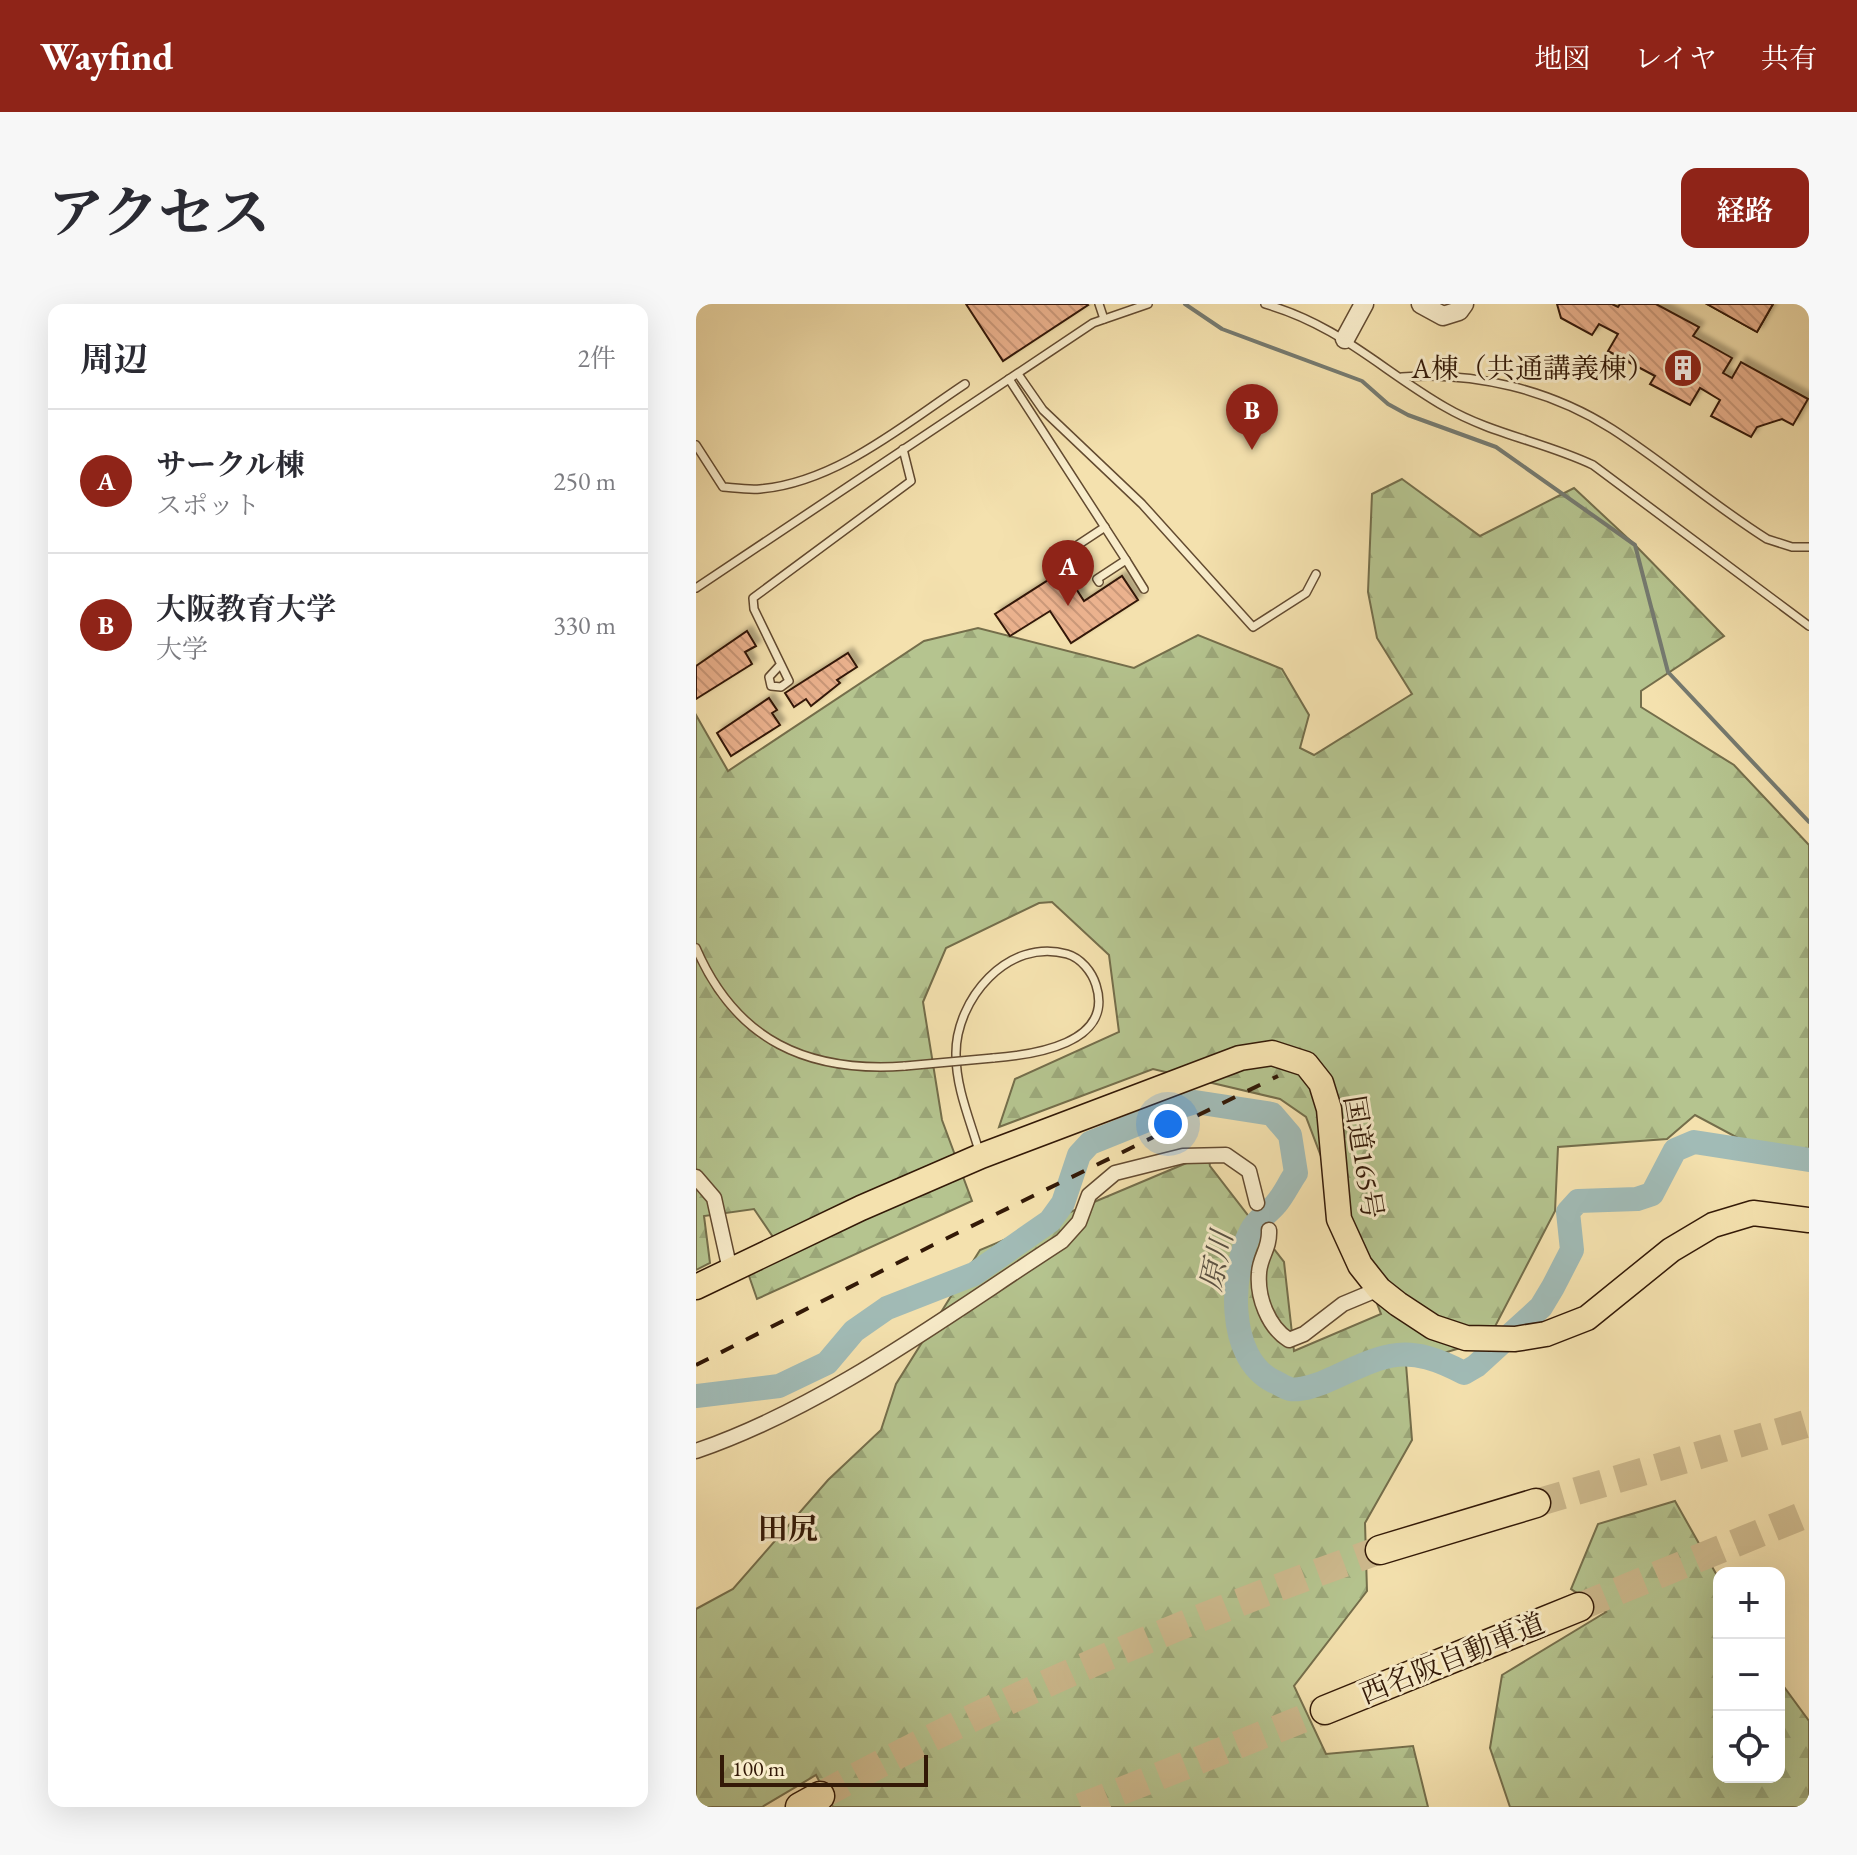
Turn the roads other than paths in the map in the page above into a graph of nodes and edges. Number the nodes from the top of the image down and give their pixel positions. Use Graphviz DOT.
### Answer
graph roads {
  1 [pos="1099,304"];
  2 [pos="1145,304"];
  3 [pos="1265,304"];
  4 [pos="1364,304"];
  5 [pos="1421,304"];
  6 [pos="1464,304"];
  7 [pos="1104,319"];
  8 [pos="1345,339"];
  9 [pos="1018,374"];
  10 [pos="1401,377"];
  11 [pos="1009,379"];
  12 [pos="965,384"];
  13 [pos="696,445"];
  14 [pos="903,449"];
  15 [pos="1105,527"];
  16 [pos="1809,547"];
  17 [pos="1055,560"];
  18 [pos="1126,560"];
  19 [pos="1316,574"];
  20 [pos="1099,582"];
  21 [pos="696,588"];
  22 [pos="1144,589"];
  23 [pos="1809,626"];
  24 [pos="780,665"];
  25 [pos="696,948"];
  26 [pos="981,1156"];
  27 [pos="696,1177"];
  28 [pos="1257,1203"];
  29 [pos="1809,1220"];
  30 [pos="1269,1230"];
  31 [pos="730,1270"];
  32 [pos="696,1287"];
  33 [pos="1379,1289"];
  34 [pos="696,1451"];
  35 [pos="1536,1503"];
  36 [pos="1380,1550"];
  37 [pos="1579,1607"];
  38 [pos="1325,1710"];
  1 -- 7 [label="lane"];
  2 -- 7 [label="lane"];
  3 -- 8 [label="lane"];
  4 -- 8 [label="street"];
  5 -- 6 [label="street"];
  7 -- 9 [label="lane"];
  8 -- 10 [label="lane"];
  9 -- 11 [label="lane"];
  9 -- 19 [label="lane"];
  10 -- 16 [label="lane"];
  10 -- 23 [label="lane"];
  11 -- 14 [label="lane"];
  11 -- 15 [label="lane"];
  12 -- 13 [label="lane"];
  14 -- 21 [label="lane"];
  14 -- 24 [label="lane"];
  15 -- 17 [label="lane"];
  15 -- 18 [label="lane"];
  18 -- 20 [label="lane"];
  18 -- 22 [label="lane"];
  25 -- 26 [label="lane, bridge"];
  26 -- 31 [label="highway, 国道165号"];
  26 -- 33 [label="highway, 国道165号"];
  27 -- 31 [label="street"];
  28 -- 34 [label="street"];
  29 -- 33 [label="highway, 国道165号"];
  30 -- 33 [label="street"];
  31 -- 32 [label="highway, 国道165号"];
  35 -- 36 [label="highway"];
  37 -- 38 [label="highway, 西名阪自動車道"];
}
